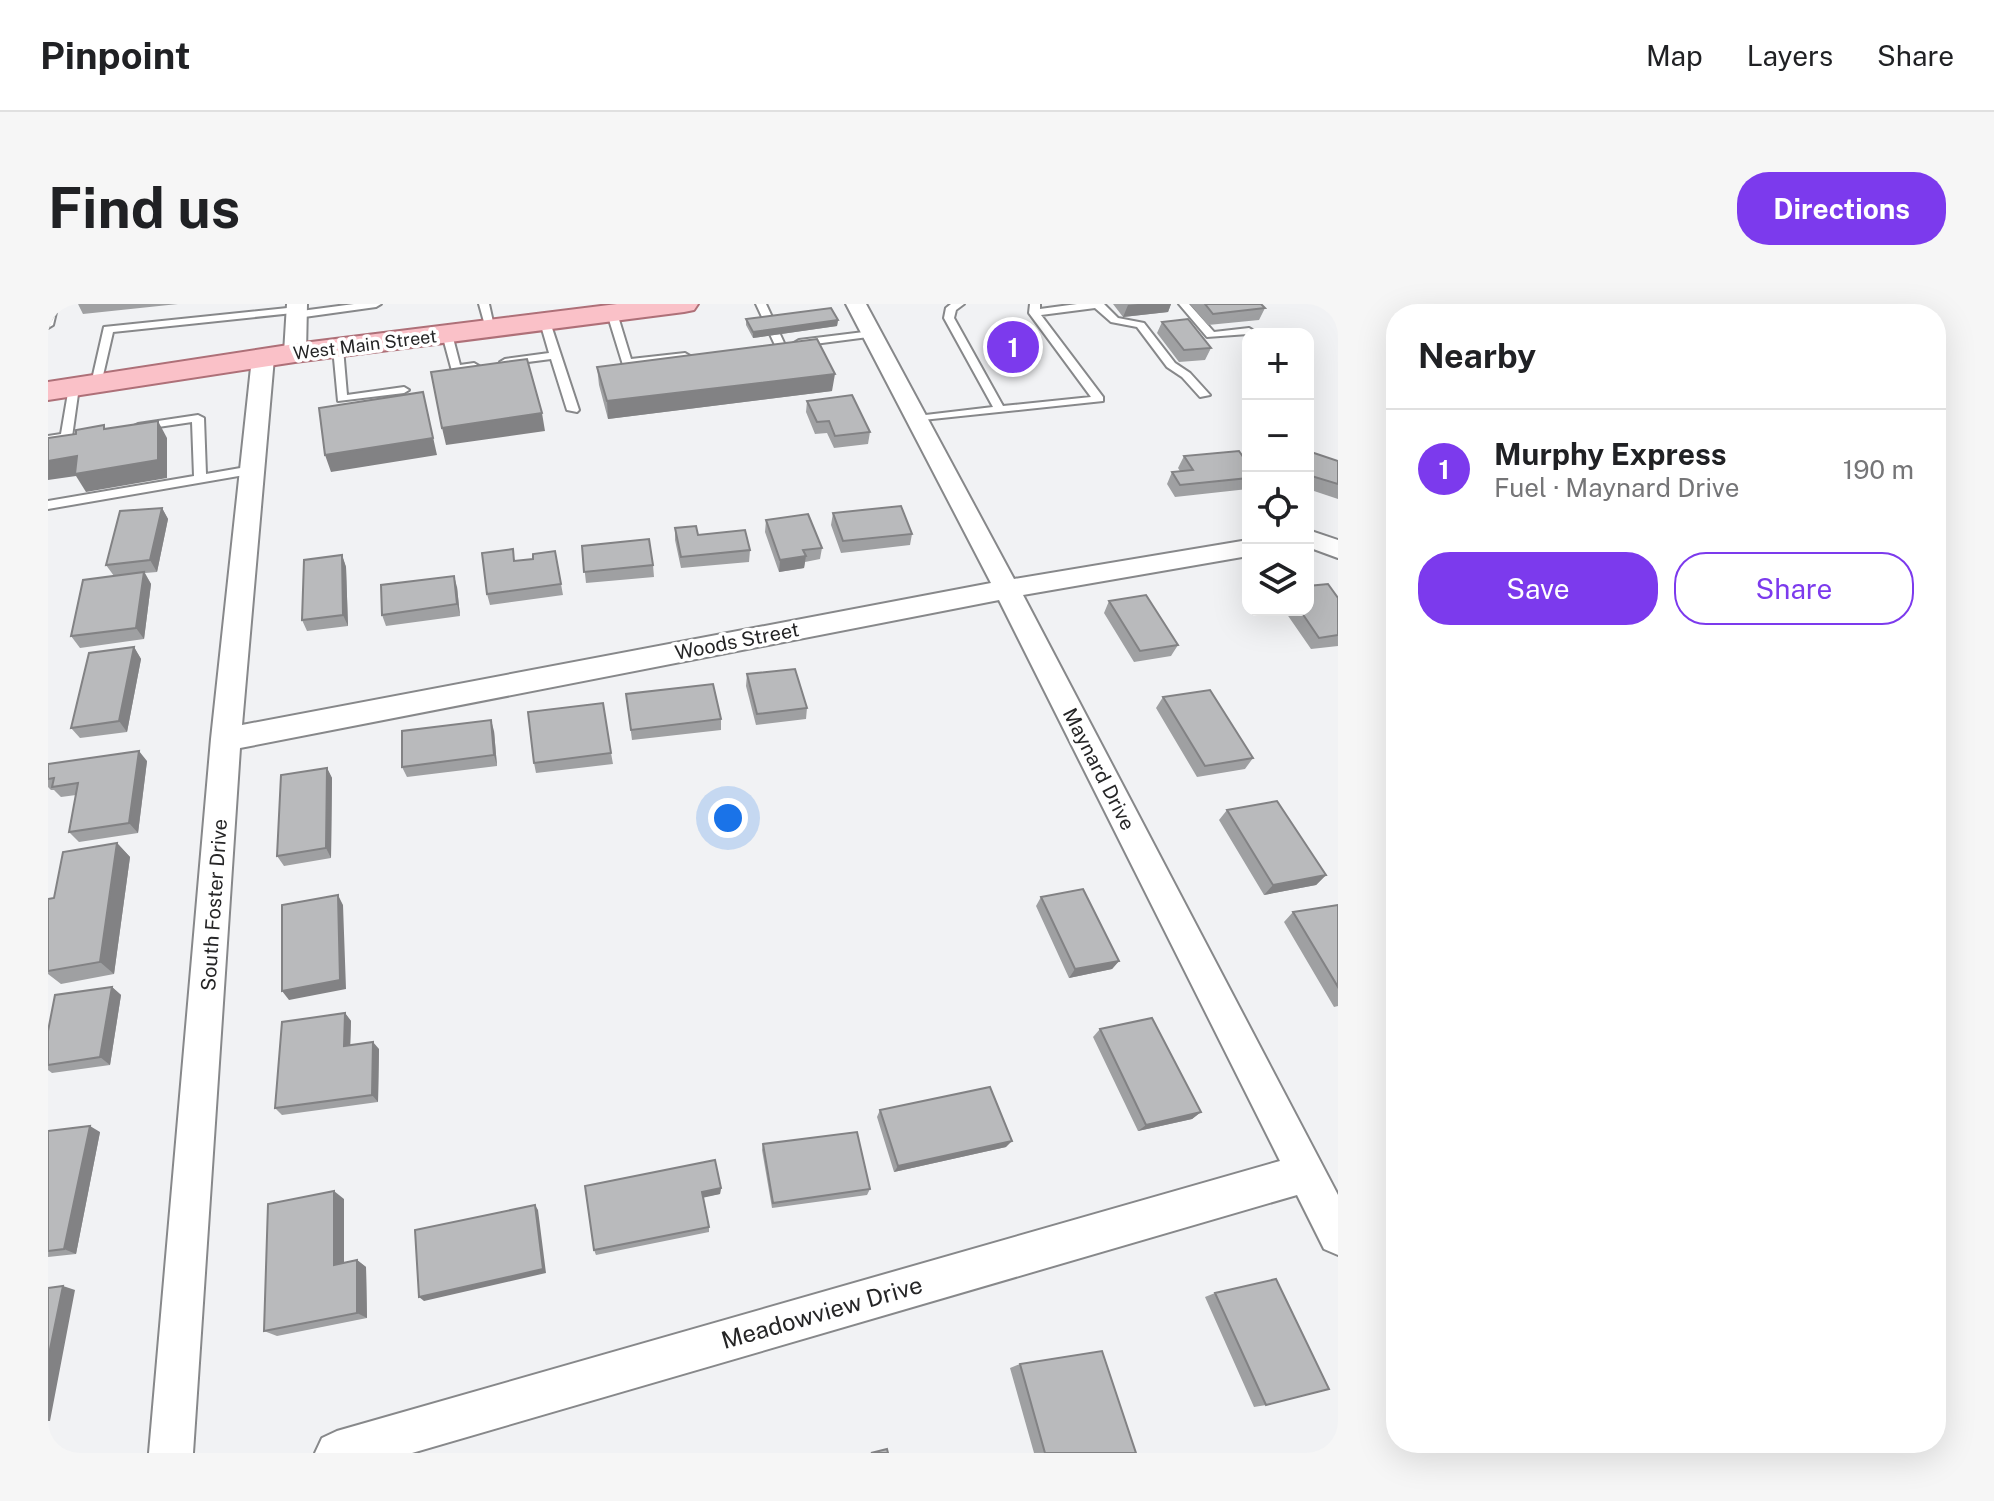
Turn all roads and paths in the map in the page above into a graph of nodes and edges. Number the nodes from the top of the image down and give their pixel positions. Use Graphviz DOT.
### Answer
graph roads {
  1 [pos="53,304"];
  2 [pos="376,304"];
  3 [pos="761,304"];
  4 [pos="856,304"];
  5 [pos="959,304"];
  6 [pos="1098,304"];
  7 [pos="1184,304"];
  8 [pos="671,305"];
  9 [pos="1034,309"];
  10 [pos="297,310"];
  11 [pos="597,311"];
  12 [pos="488,316"];
  13 [pos="545,322"];
  14 [pos="48,325"];
  15 [pos="1242,332"];
  16 [pos="447,334"];
  17 [pos="872,334"];
  18 [pos="780,345"];
  19 [pos="765,347"];
  20 [pos="338,348"];
  21 [pos="295,353"];
  22 [pos="703,354"];
  23 [pos="556,355"];
  24 [pos="263,358"];
  25 [pos="499,363"];
  26 [pos="484,365"];
  27 [pos="73,388"];
  28 [pos="404,390"];
  29 [pos="1204,395"];
  30 [pos="573,410"];
  31 [pos="1000,410"];
  32 [pos="917,419"];
  33 [pos="125,429"];
  34 [pos="81,435"];
  35 [pos="66,437"];
  36 [pos="48,440"];
  37 [pos="252,470"];
  38 [pos="200,480"];
  39 [pos="48,505"];
  40 [pos="1314,540"];
  41 [pos="1242,549"];
  42 [pos="1338,550"];
  43 [pos="1007,589"];
  44 [pos="226,739"];
  45 [pos="1306,1173"];
  46 [pos="1338,1235"];
  47 [pos="171,1453"];
  48 [pos="337,1453"];
  1 -- 14 [label="lane"];
  2 -- 10 [label="lane"];
  3 -- 18 [label="lane"];
  4 -- 17 [label="street, Maynard Drive"];
  5 -- 31 [label="lane"];
  6 -- 9 [label="lane"];
  6 -- 29 [label="lane"];
  7 -- 15 [label="lane"];
  8 -- 11 [label="main road, West Main Street"];
  9 -- 31 [label="lane"];
  10 -- 21 [label="street"];
  10 -- 27 [label="lane"];
  11 -- 13 [label="main road, West Main Street"];
  11 -- 22 [label="lane"];
  12 -- 13 [label="main road, West Main Street"];
  12 -- 16 [label="main road, West Main Street"];
  13 -- 23 [label="lane"];
  16 -- 20 [label="main road, West Main Street"];
  16 -- 26 [label="lane"];
  17 -- 18 [label="lane"];
  17 -- 32 [label="street, Maynard Drive"];
  18 -- 19 [label="lane"];
  20 -- 21 [label="main road, West Main Street"];
  20 -- 28 [label="lane"];
  21 -- 24 [label="main road, West Main Street"];
  23 -- 25 [label="lane"];
  23 -- 30 [label="lane"];
  24 -- 27 [label="main road, West Main Street"];
  24 -- 37 [label="street, South Foster Drive"];
  27 -- 35 [label="lane"];
  31 -- 32 [label="lane"];
  32 -- 43 [label="street, Maynard Drive"];
  33 -- 38 [label="lane"];
  34 -- 35 [label="lane"];
  35 -- 36 [label="lane"];
  37 -- 38 [label="lane"];
  37 -- 44 [label="street, South Foster Drive"];
  38 -- 39 [label="lane"];
  40 -- 42 [label="street"];
  41 -- 43 [label="street, Woods Street"];
  43 -- 44 [label="street, Woods Street"];
  43 -- 45 [label="street, Maynard Drive"];
  44 -- 47 [label="street, South Foster Drive"];
  45 -- 46 [label="street, Maynard Drive"];
  45 -- 48 [label="street, Meadowview Drive"];
}
